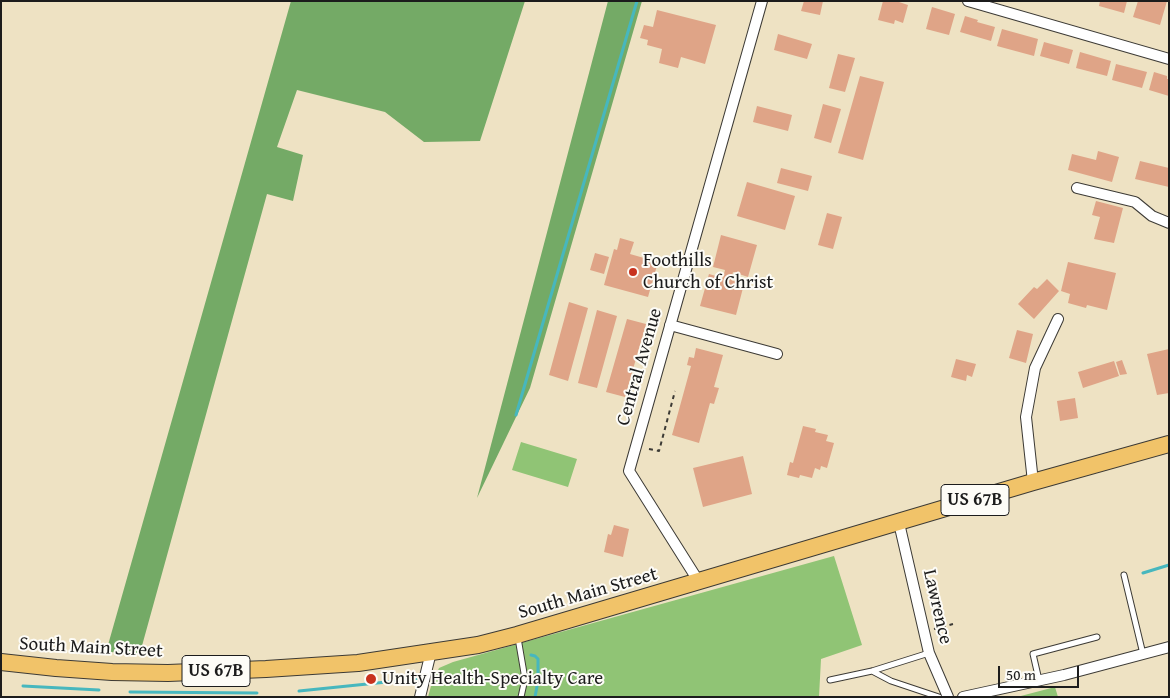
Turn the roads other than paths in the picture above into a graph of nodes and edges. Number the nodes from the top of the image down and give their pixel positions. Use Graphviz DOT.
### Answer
graph roads {
  1 [pos="762,1"];
  2 [pos="968,1"];
  3 [pos="1169,59"];
  4 [pos="1077,188"];
  5 [pos="1169,223"];
  6 [pos="1058,319"];
  7 [pos="670,324"];
  8 [pos="777,354"];
  9 [pos="1168,445"];
  10 [pos="1033,482"];
  11 [pos="899,523"];
  12 [pos="1124,575"];
  13 [pos="699,582"];
  14 [pos="517,635"];
  15 [pos="1097,638"];
  16 [pos="1169,647"];
  17 [pos="431,652"];
  18 [pos="929,653"];
  19 [pos="1143,654"];
  20 [pos="1,662"];
  21 [pos="872,671"];
  22 [pos="830,680"];
  23 [pos="1039,680"];
  24 [pos="420,697"];
  25 [pos="521,697"];
  26 [pos="940,697"];
  27 [pos="948,697"];
  28 [pos="964,697"];
  1 -- 7 [label="street, Central Avenue"];
  2 -- 3 [label="street"];
  4 -- 5 [label="street"];
  6 -- 10 [label="street"];
  7 -- 8 [label="street"];
  7 -- 13 [label="street, Central Avenue"];
  9 -- 10 [label="main road, South Main Street / US 67B"];
  10 -- 11 [label="main road, South Main Street / US 67B"];
  11 -- 13 [label="main road, South Main Street / US 67B"];
  11 -- 18 [label="street, Lawrence"];
  12 -- 19 [label="lane"];
  13 -- 14 [label="main road, South Main Street / US 67B"];
  14 -- 17 [label="main road, South Main Street / US 67B"];
  14 -- 25 [label="lane"];
  15 -- 23 [label="lane"];
  16 -- 19 [label="street"];
  17 -- 20 [label="main road, South Main Street / US 67B"];
  17 -- 24 [label="street"];
  18 -- 21 [label="lane"];
  18 -- 27 [label="street, Lawrence"];
  19 -- 23 [label="street"];
  21 -- 22 [label="lane"];
  21 -- 26 [label="lane"];
  23 -- 28 [label="street"];
}
